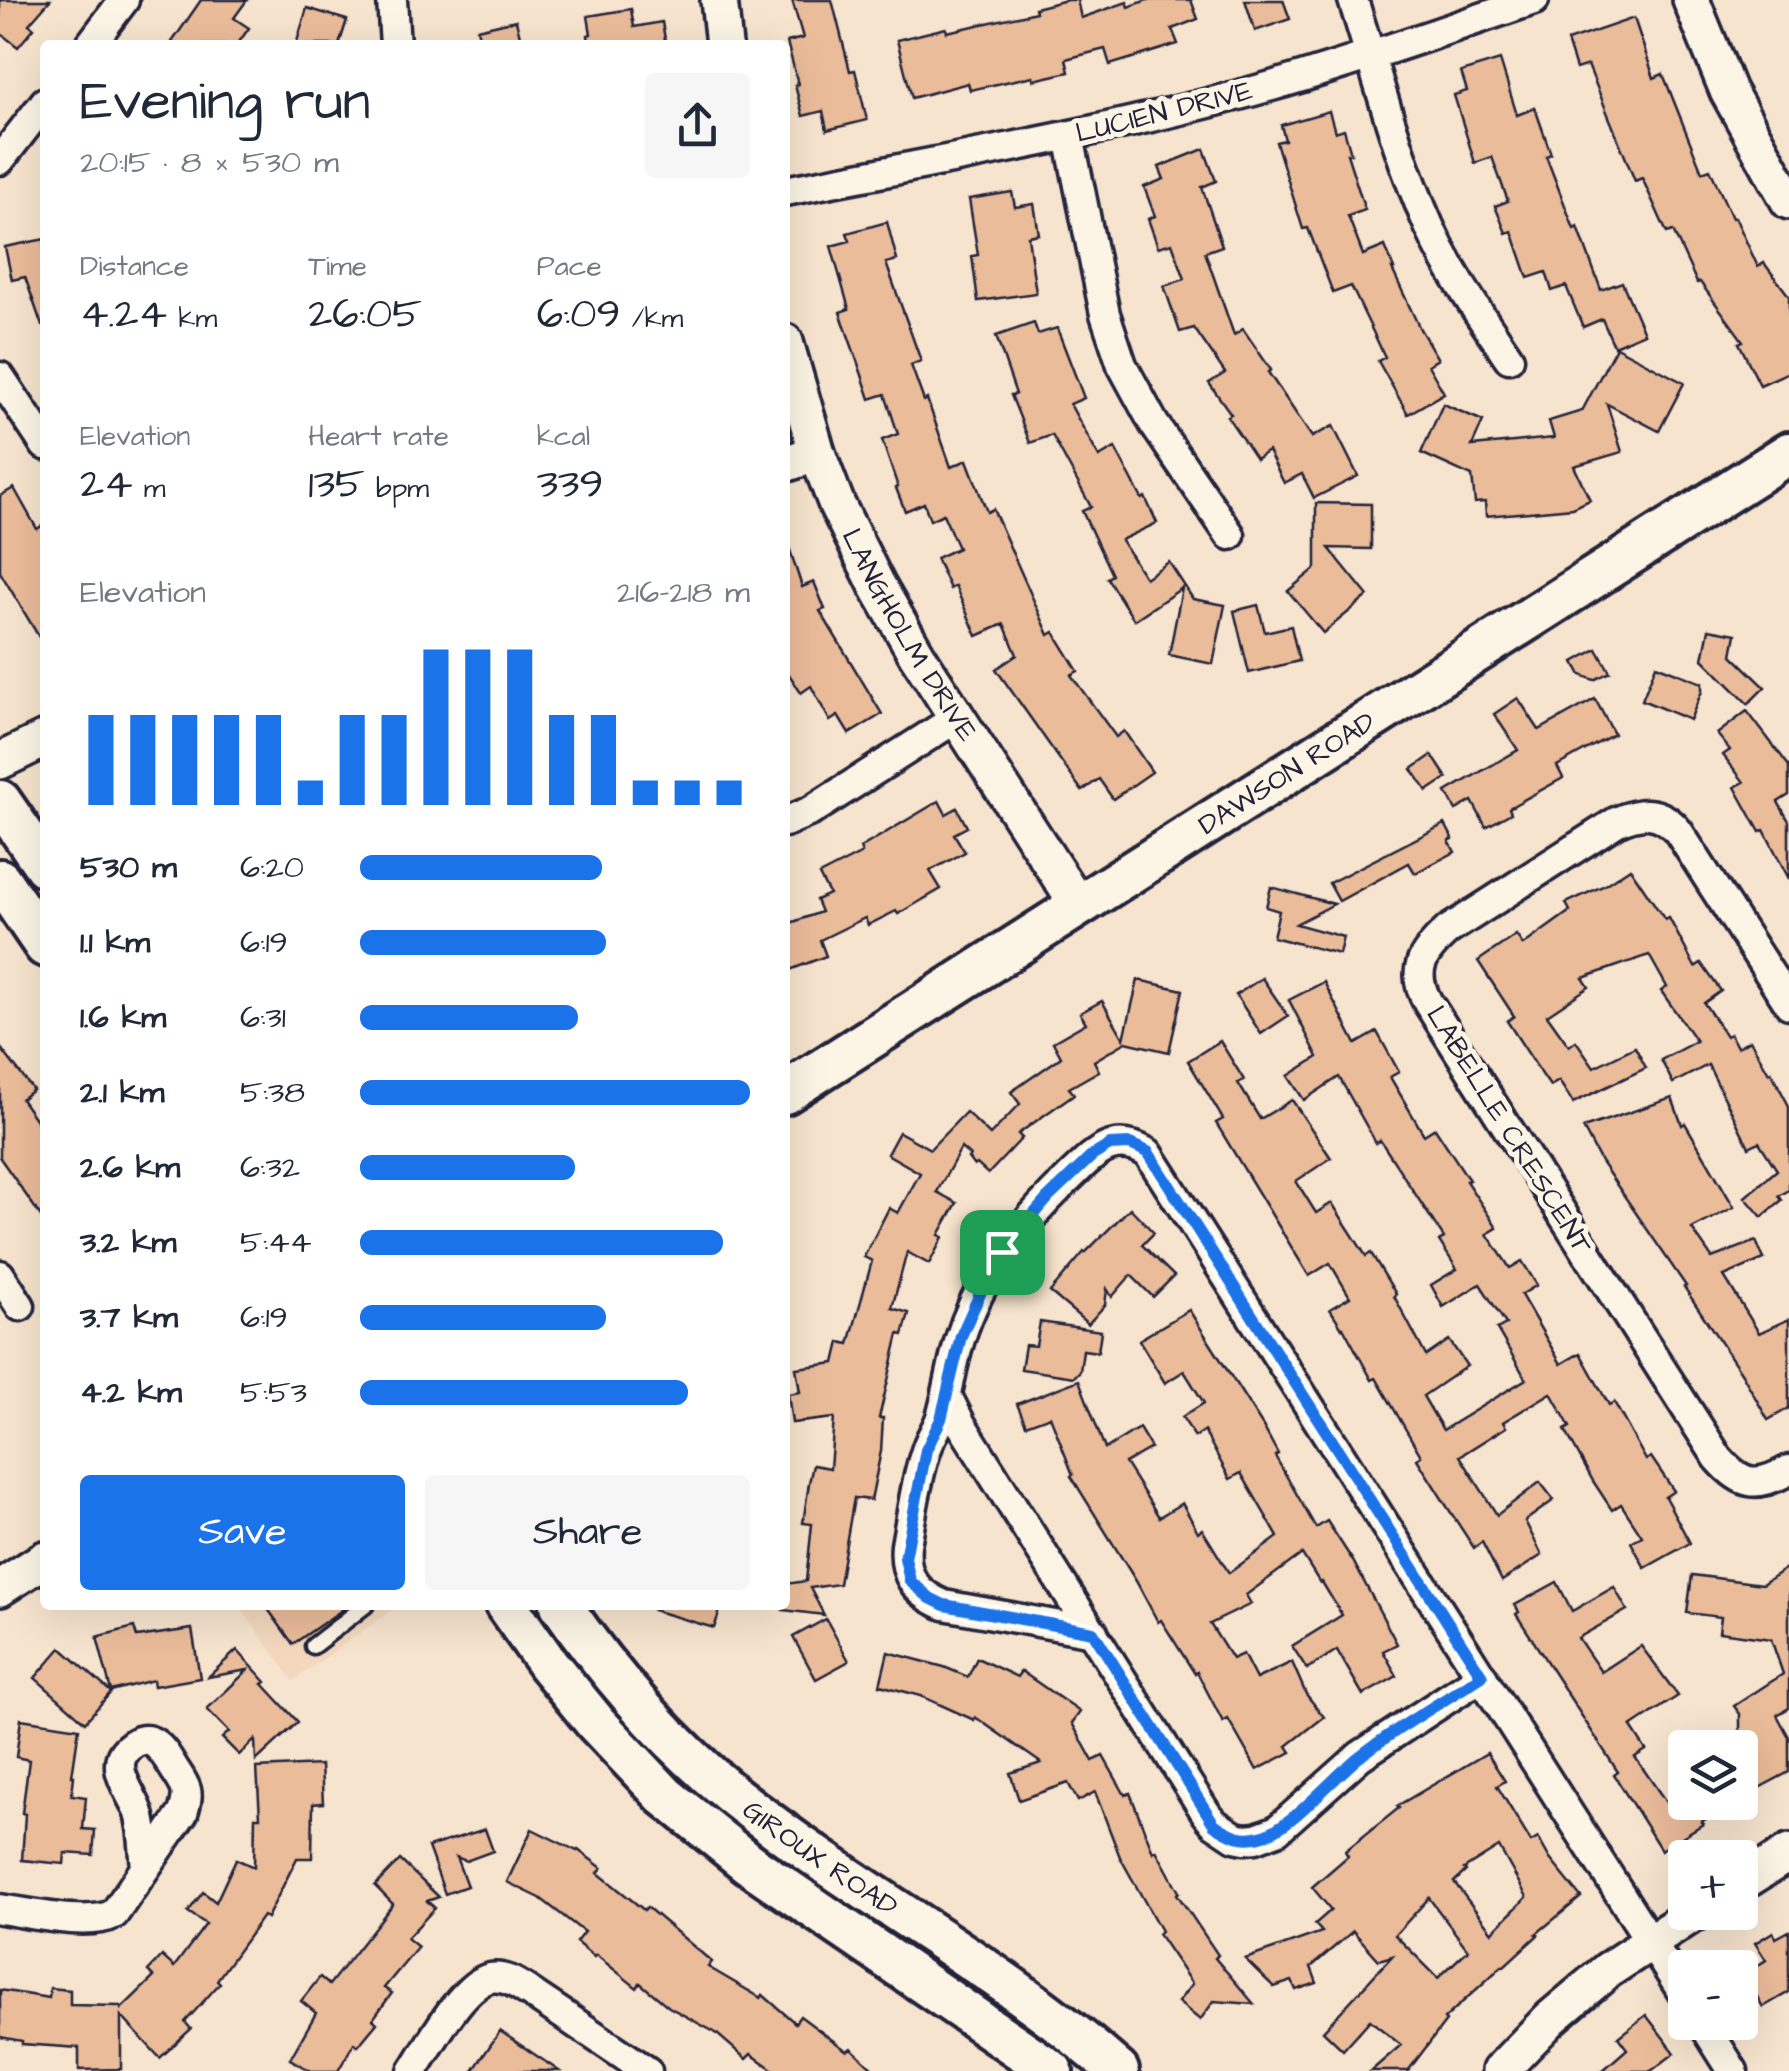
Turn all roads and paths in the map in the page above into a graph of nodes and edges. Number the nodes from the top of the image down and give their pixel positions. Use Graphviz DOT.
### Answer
graph roads {
  1 [pos="124,0"];
  2 [pos="392,0"];
  3 [pos="719,0"];
  4 [pos="1353,0"];
  5 [pos="1534,0"];
  6 [pos="1692,0"];
  7 [pos="94,40"];
  8 [pos="396,40"];
  9 [pos="723,40"];
  10 [pos="1370,55"];
  11 [pos="40,108"];
  12 [pos="1069,136"];
  13 [pos="0,160"];
  14 [pos="790,190"];
  15 [pos="1789,200"];
  16 [pos="1509,358"];
  17 [pos="0,376"];
  18 [pos="790,379"];
  19 [pos="40,437"];
  20 [pos="1789,453"];
  21 [pos="801,459"];
  22 [pos="1230,535"];
  23 [pos="958,717"];
  24 [pos="40,741"];
  25 [pos="0,761"];
  26 [pos="0,801"];
  27 [pos="790,820"];
  28 [pos="40,859"];
  29 [pos="0,880"];
  30 [pos="1079,907"];
  31 [pos="40,939"];
  32 [pos="1789,1004"];
  33 [pos="790,1090"];
  34 [pos="0,1275"];
  35 [pos="20,1306"];
  36 [pos="947,1396"];
  37 [pos="1789,1470"];
  38 [pos="40,1562"];
  39 [pos="0,1588"];
  40 [pos="356,1610"];
  41 [pos="510,1610"];
  42 [pos="564,1610"];
  43 [pos="1093,1632"];
  44 [pos="313,1646"];
  45 [pos="1482,1676"];
  46 [pos="1789,1853"];
  47 [pos="146,1867"];
  48 [pos="1758,1873"];
  49 [pos="0,1909"];
  50 [pos="1668,1930"];
  51 [pos="1650,1942"];
  52 [pos="1668,1970"];
  53 [pos="1713,2040"];
  54 [pos="413,2071"];
  55 [pos="646,2071"];
  56 [pos="1052,2071"];
  57 [pos="1118,2071"];
  58 [pos="1500,2071"];
  59 [pos="1733,2071"];
  1 -- 7 [label="street"];
  2 -- 8 [label="street"];
  3 -- 9 [label="street"];
  4 -- 10 [label="street"];
  5 -- 10 [label="street, LUCIEN DRIVE"];
  6 -- 15 [label="street"];
  10 -- 12 [label="street, LUCIEN DRIVE"];
  10 -- 16 [label="street"];
  11 -- 13 [label="street"];
  12 -- 14 [label="street, LUCIEN DRIVE"];
  12 -- 22 [label="street"];
  17 -- 19 [label="street"];
  18 -- 21 [label="street, LANGHOLM DRIVE"];
  20 -- 30 [label="main road, DAWSON ROAD"];
  21 -- 23 [label="street, LANGHOLM DRIVE"];
  23 -- 27 [label="street"];
  23 -- 30 [label="street, LANGHOLM DRIVE"];
  24 -- 25 [label="street"];
  26 -- 28 [label="main road"];
  29 -- 31 [label="main road"];
  30 -- 33 [label="main road, DAWSON ROAD"];
  32 -- 37 [label="street, LABELLE CRESCENT"];
  34 -- 35 [label="street"];
  36 -- 43 [label="street"];
  36 -- 43 [label="street"];
  36 -- 45 [label="street"];
  38 -- 39 [label="street"];
  40 -- 44 [label="lane"];
  41 -- 56 [label="main road, GIROUX ROAD"];
  42 -- 57 [label="main road, GIROUX ROAD"];
  43 -- 45 [label="street"];
  45 -- 51 [label="street"];
  46 -- 48 [label="street"];
  47 -- 49 [label="street"];
  50 -- 51 [label="street"];
  51 -- 52 [label="street"];
  51 -- 58 [label="street"];
  53 -- 59 [label="street"];
  54 -- 55 [label="street"];
}
